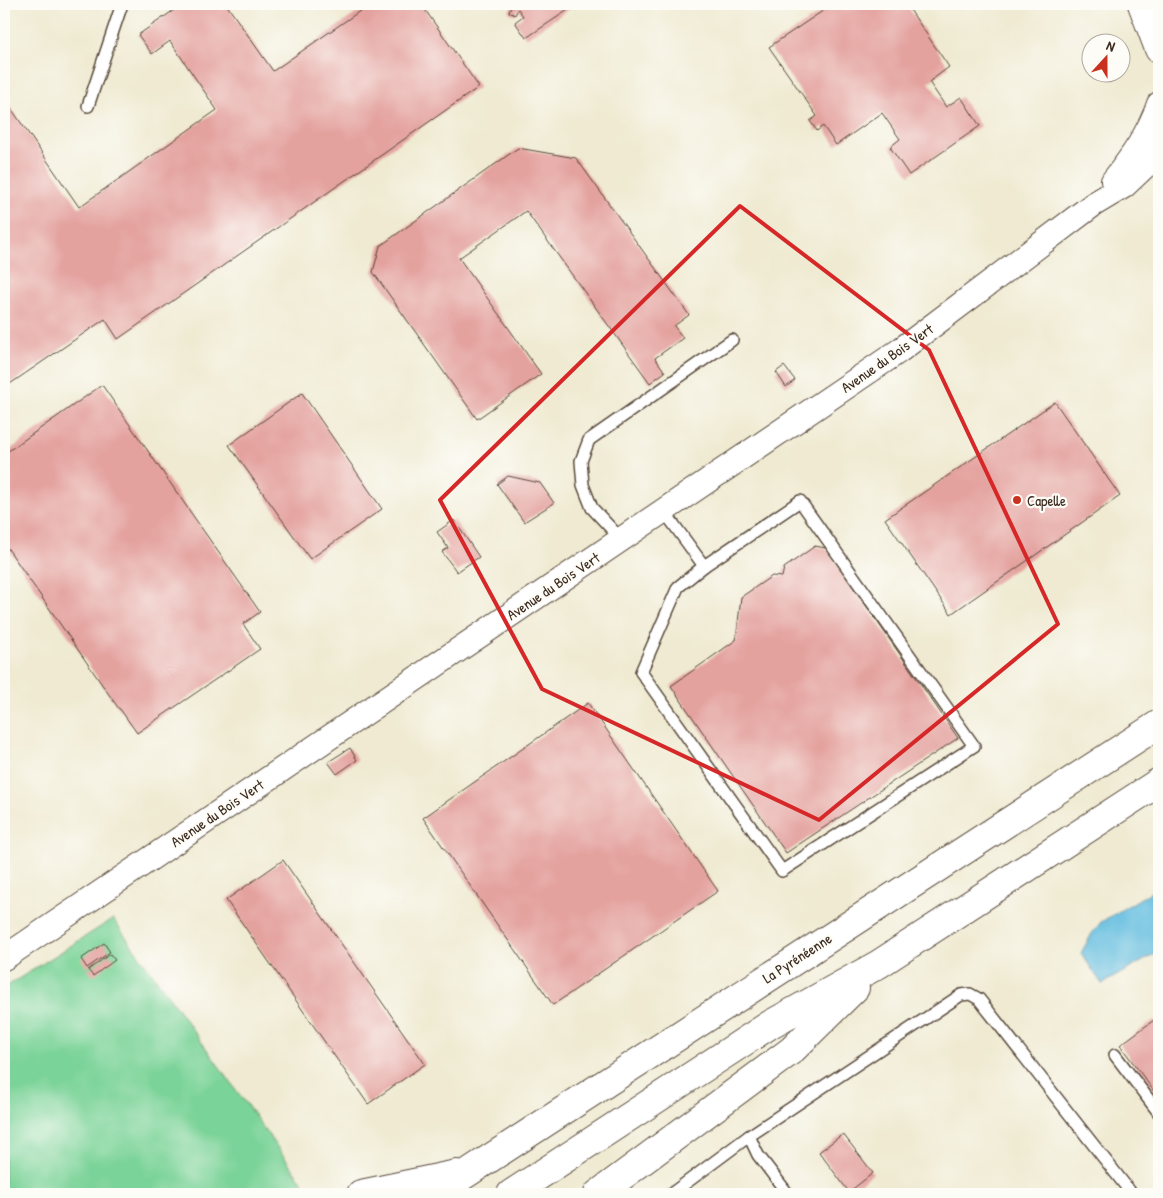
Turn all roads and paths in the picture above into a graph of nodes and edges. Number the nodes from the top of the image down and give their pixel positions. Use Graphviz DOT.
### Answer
graph roads {
  1 [pos="122,4"];
  2 [pos="1142,4"];
  3 [pos="1159,49"];
  4 [pos="1159,104"];
  5 [pos="88,106"];
  6 [pos="1159,153"];
  7 [pos="1094,204"];
  8 [pos="732,340"];
  9 [pos="664,511"];
  10 [pos="621,539"];
  11 [pos="704,566"];
  12 [pos="1159,724"];
  13 [pos="1159,782"];
  14 [pos="4,958"];
  15 [pos="879,964"];
  16 [pos="1115,1055"];
  17 [pos="1159,1114"];
  18 [pos="749,1136"];
  19 [pos="469,1171"];
  20 [pos="361,1194"];
  21 [pos="435,1194"];
  22 [pos="511,1194"];
  23 [pos="598,1194"];
  24 [pos="671,1194"];
  25 [pos="788,1194"];
  26 [pos="1132,1194"];
  1 -- 5 [label="lane"];
  2 -- 3 [label="main road"];
  4 -- 7 [label="street, Avenue du Bois Vert"];
  6 -- 7 [label="street, Avenue du Bois Vert"];
  7 -- 9 [label="street, Avenue du Bois Vert"];
  8 -- 10 [label="lane"];
  9 -- 10 [label="street, Avenue du Bois Vert"];
  9 -- 11 [label="lane"];
  10 -- 14 [label="street, Avenue du Bois Vert"];
  11 -- 11 [label="lane"];
  12 -- 19 [label="main road, La Pyrénéenne"];
  13 -- 15 [label="main road"];
  15 -- 22 [label="main road"];
  15 -- 23 [label="main road"];
  16 -- 17 [label="lane"];
  18 -- 24 [label="lane"];
  18 -- 25 [label="lane"];
  18 -- 26 [label="lane"];
  19 -- 20 [label="main road"];
  19 -- 21 [label="main road, La Pyrénéenne"];
}
